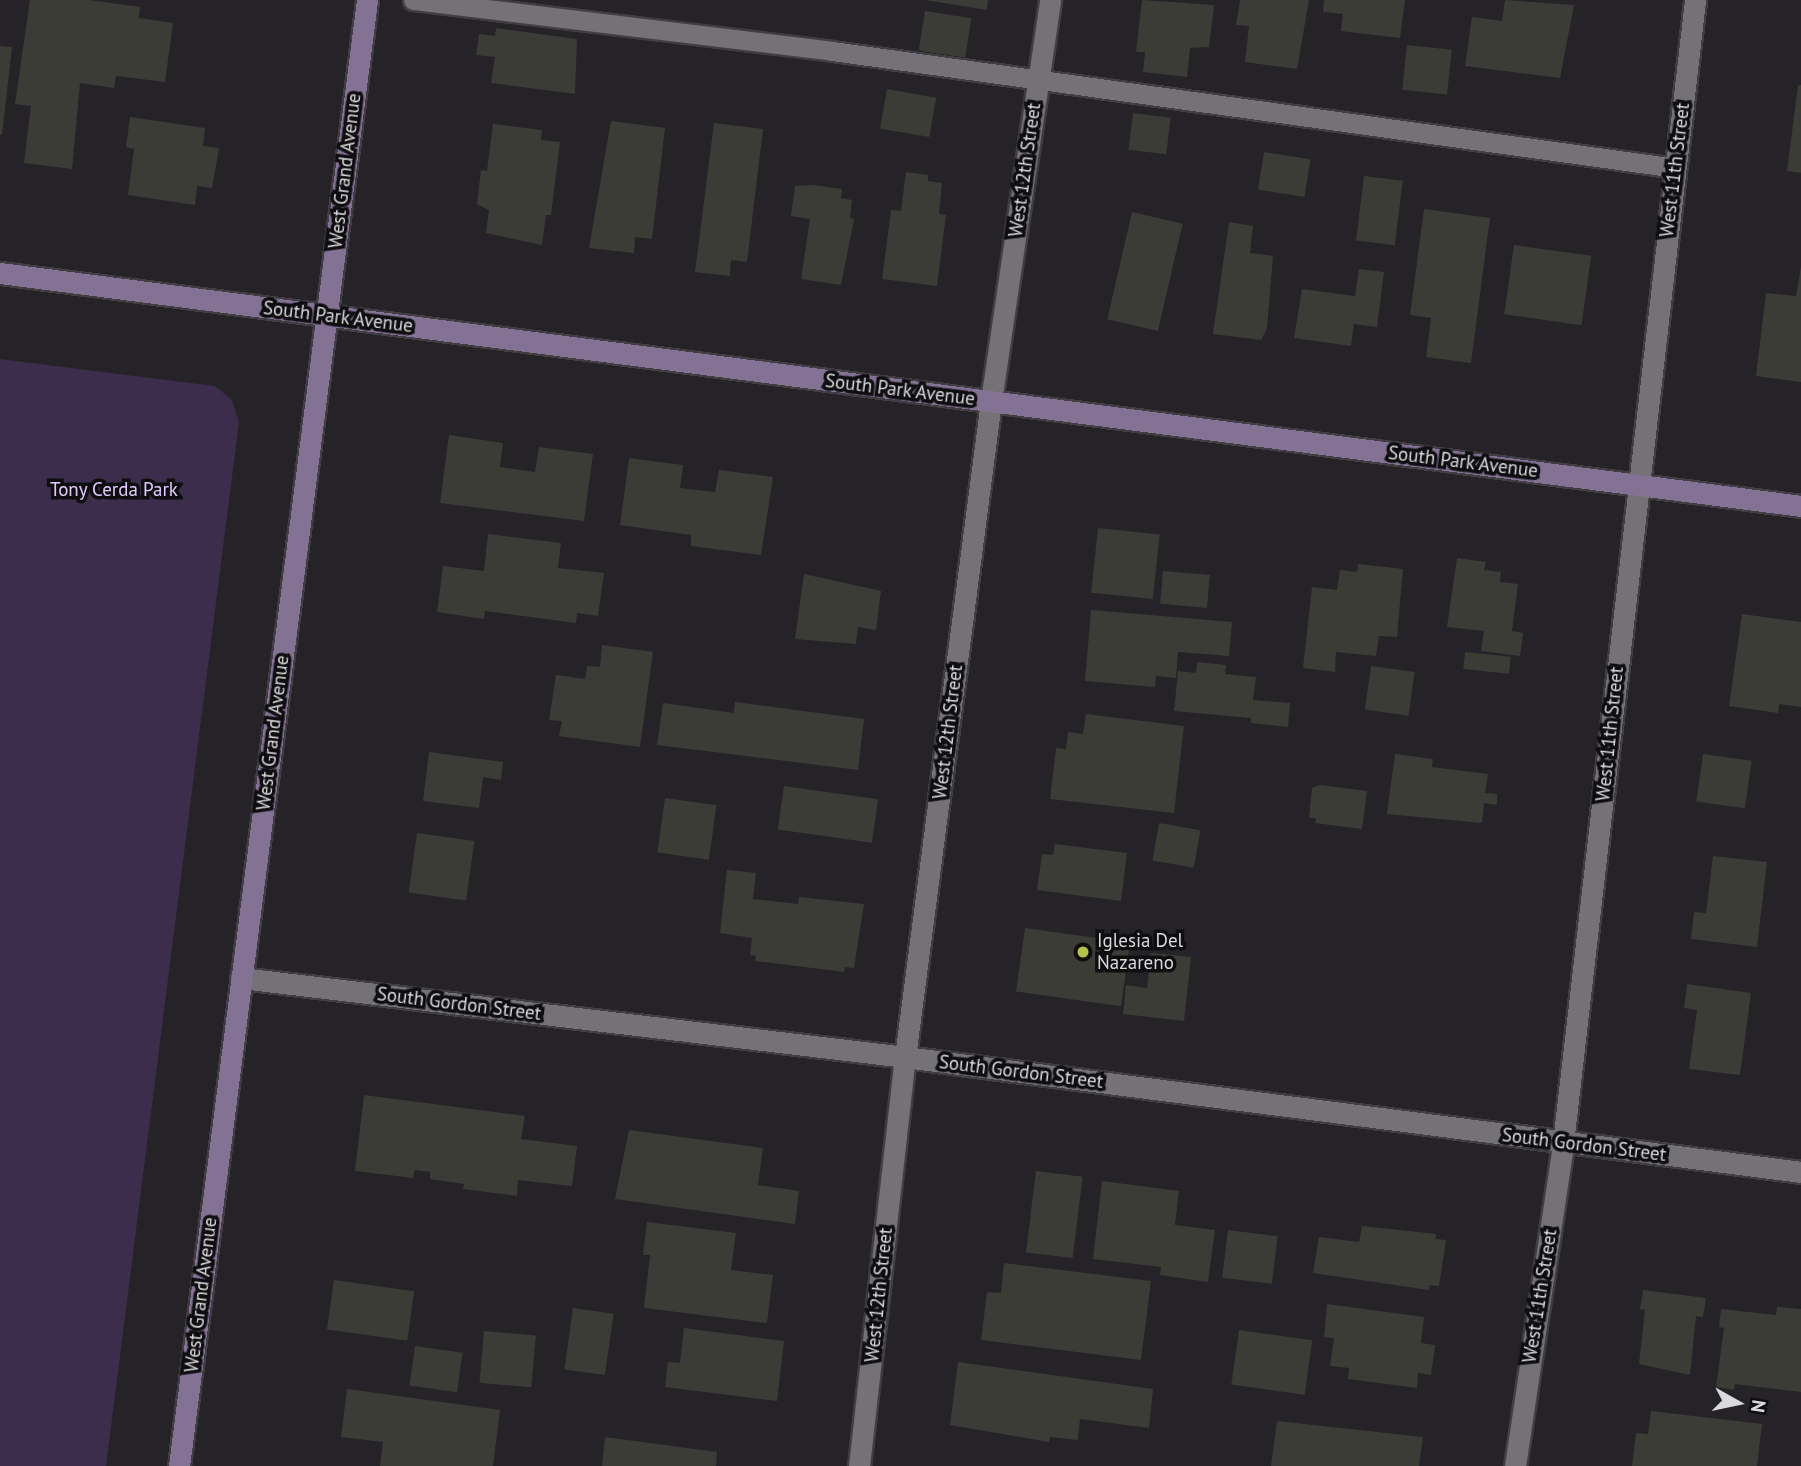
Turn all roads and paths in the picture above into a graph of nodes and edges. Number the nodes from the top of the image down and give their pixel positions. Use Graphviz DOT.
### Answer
graph roads {
  1 [pos="367,0"];
  2 [pos="413,0"];
  3 [pos="1050,0"];
  4 [pos="1695,0"];
  5 [pos="1038,82"];
  6 [pos="1676,168"];
  7 [pos="0,273"];
  8 [pos="326,315"];
  9 [pos="991,401"];
  10 [pos="1638,485"];
  11 [pos="1801,506"];
  12 [pos="241,978"];
  13 [pos="905,1057"];
  14 [pos="1563,1143"];
  15 [pos="1801,1172"];
  16 [pos="179,1466"];
  17 [pos="859,1466"];
  18 [pos="1515,1466"];
  1 -- 8 [label="street, West Grand Avenue"];
  2 -- 5 [label="lane"];
  3 -- 5 [label="street, West 12th Street"];
  4 -- 6 [label="street, West 11th Street"];
  5 -- 6 [label="lane"];
  5 -- 9 [label="street, West 12th Street"];
  6 -- 10 [label="street, West 11th Street"];
  7 -- 8 [label="street, South Park Avenue"];
  8 -- 9 [label="street, South Park Avenue"];
  8 -- 12 [label="street, West Grand Avenue"];
  9 -- 10 [label="street, South Park Avenue"];
  9 -- 13 [label="street, West 12th Street"];
  10 -- 11 [label="street, South Park Avenue"];
  10 -- 14 [label="street, West 11th Street"];
  12 -- 13 [label="street, South Gordon Street"];
  12 -- 16 [label="street, West Grand Avenue"];
  13 -- 14 [label="street, South Gordon Street"];
  13 -- 17 [label="street, West 12th Street"];
  14 -- 15 [label="street, South Gordon Street"];
  14 -- 18 [label="street, West 11th Street"];
}
